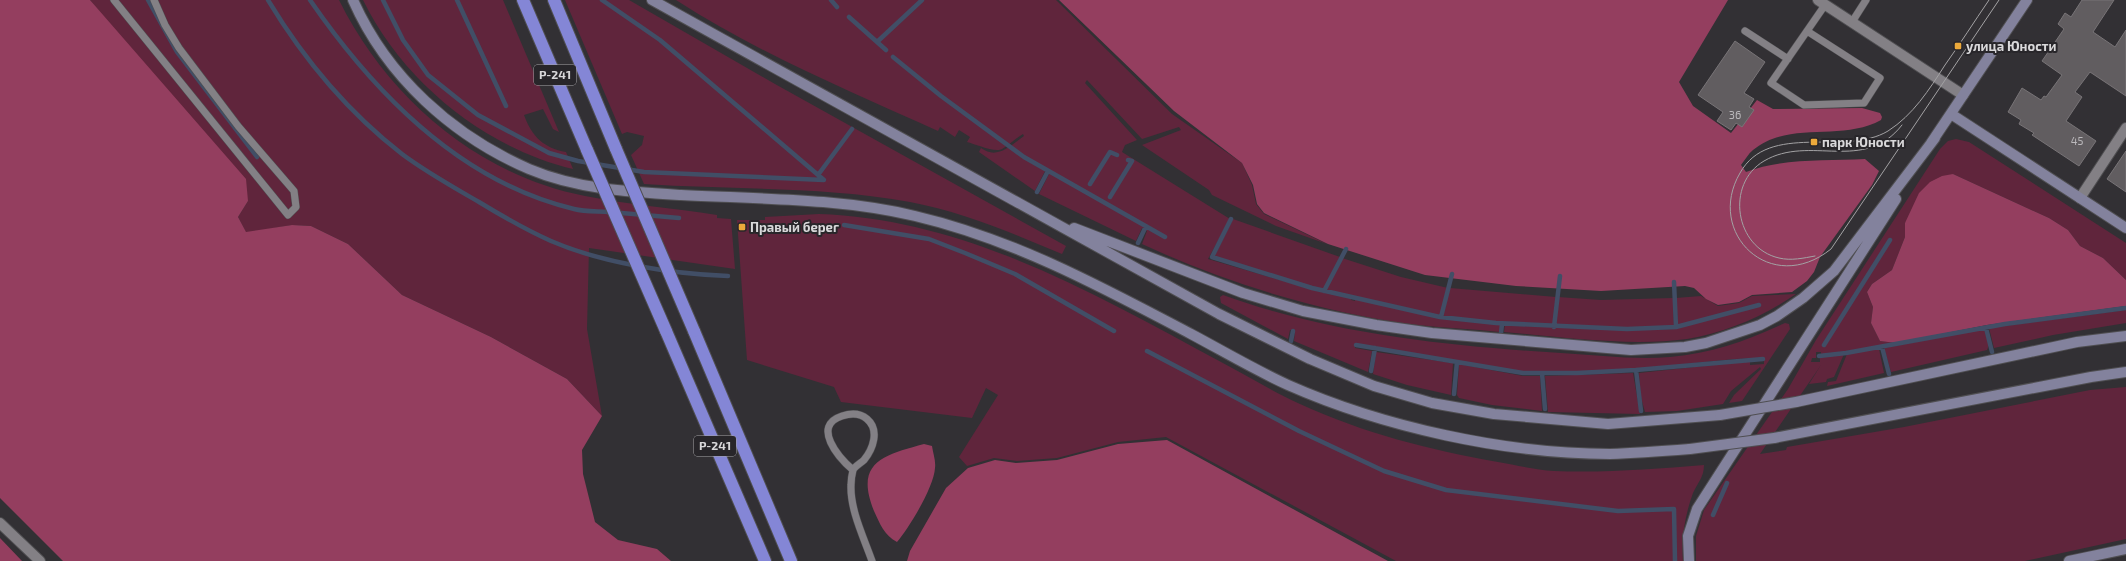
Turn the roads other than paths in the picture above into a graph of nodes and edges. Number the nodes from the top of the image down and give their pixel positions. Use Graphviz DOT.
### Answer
graph roads {
  1 [pos="114,0"];
  2 [pos="154,0"];
  3 [pos="353,0"];
  4 [pos="522,0"];
  5 [pos="554,0"];
  6 [pos="652,0"];
  7 [pos="1866,0"];
  8 [pos="2028,0"];
  9 [pos="1822,2"];
  10 [pos="1852,22"];
  11 [pos="1745,30"];
  12 [pos="1807,31"];
  13 [pos="1788,59"];
  14 [pos="1963,95"];
  15 [pos="1951,114"];
  16 [pos="2126,128"];
  17 [pos="1935,138"];
  18 [pos="2080,198"];
  19 [pos="1040,214"];
  20 [pos="2126,228"];
  21 [pos="2126,336"];
  22 [pos="2126,372"];
  23 [pos="853,470"];
  24 [pos="0,522"];
  25 [pos="2126,549"];
  26 [pos="40,561"];
  27 [pos="765,561"];
  28 [pos="791,561"];
  29 [pos="872,561"];
  30 [pos="1690,561"];
  31 [pos="2069,561"];
  1 -- 2 [label="lane"];
  3 -- 22 [label="main road, bridge"];
  4 -- 27 [label="highway, Р-241, bridge"];
  5 -- 28 [label="highway, Р-241, bridge"];
  6 -- 19 [label="main road"];
  7 -- 10 [label="lane"];
  8 -- 14 [label="main road"];
  9 -- 10 [label="street"];
  9 -- 12 [label="lane"];
  10 -- 14 [label="street"];
  11 -- 13 [label="lane"];
  12 -- 13 [label="lane"];
  12 -- 13 [label="lane"];
  14 -- 15 [label="main road"];
  15 -- 17 [label="main road"];
  15 -- 18 [label="main road"];
  16 -- 18 [label="street"];
  17 -- 19 [label="main road"];
  17 -- 30 [label="main road"];
  18 -- 20 [label="main road"];
  19 -- 21 [label="main road, bridge"];
  23 -- 23 [label="lane"];
  23 -- 29 [label="lane"];
  24 -- 26 [label="street"];
  25 -- 31 [label="main road"];
}
